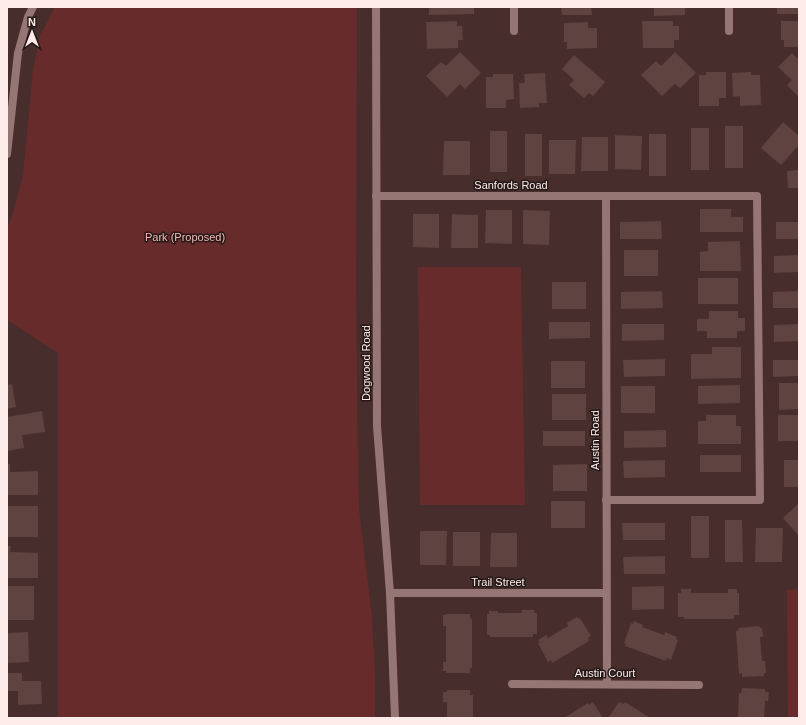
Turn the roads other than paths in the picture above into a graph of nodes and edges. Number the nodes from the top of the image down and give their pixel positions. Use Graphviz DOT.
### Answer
graph roads {
  1 [pos="33,7"];
  2 [pos="376,7"];
  3 [pos="514,7"];
  4 [pos="730,7"];
  5 [pos="514,31"];
  6 [pos="730,31"];
  7 [pos="7,154"];
  8 [pos="376,196"];
  9 [pos="606,196"];
  10 [pos="606,500"];
  11 [pos="390,593"];
  12 [pos="606,593"];
  13 [pos="512,684"];
  14 [pos="607,684"];
  15 [pos="699,685"];
  16 [pos="395,718"];
  1 -- 7 [label="street"];
  2 -- 8 [label="street, Dogwood Road"];
  3 -- 5 [label="street"];
  4 -- 6 [label="street"];
  8 -- 9 [label="street, Sanfords Road"];
  8 -- 11 [label="street, Dogwood Road"];
  9 -- 10 [label="street, Austin Road"];
  9 -- 10 [label="street, Sanfords Road"];
  10 -- 12 [label="street, Austin Road"];
  11 -- 12 [label="street, Trail Street"];
  11 -- 16 [label="street, Dogwood Road"];
  12 -- 14 [label="street, Austin Road"];
  13 -- 14 [label="street, Austin Court"];
  14 -- 15 [label="street, Austin Court"];
}
